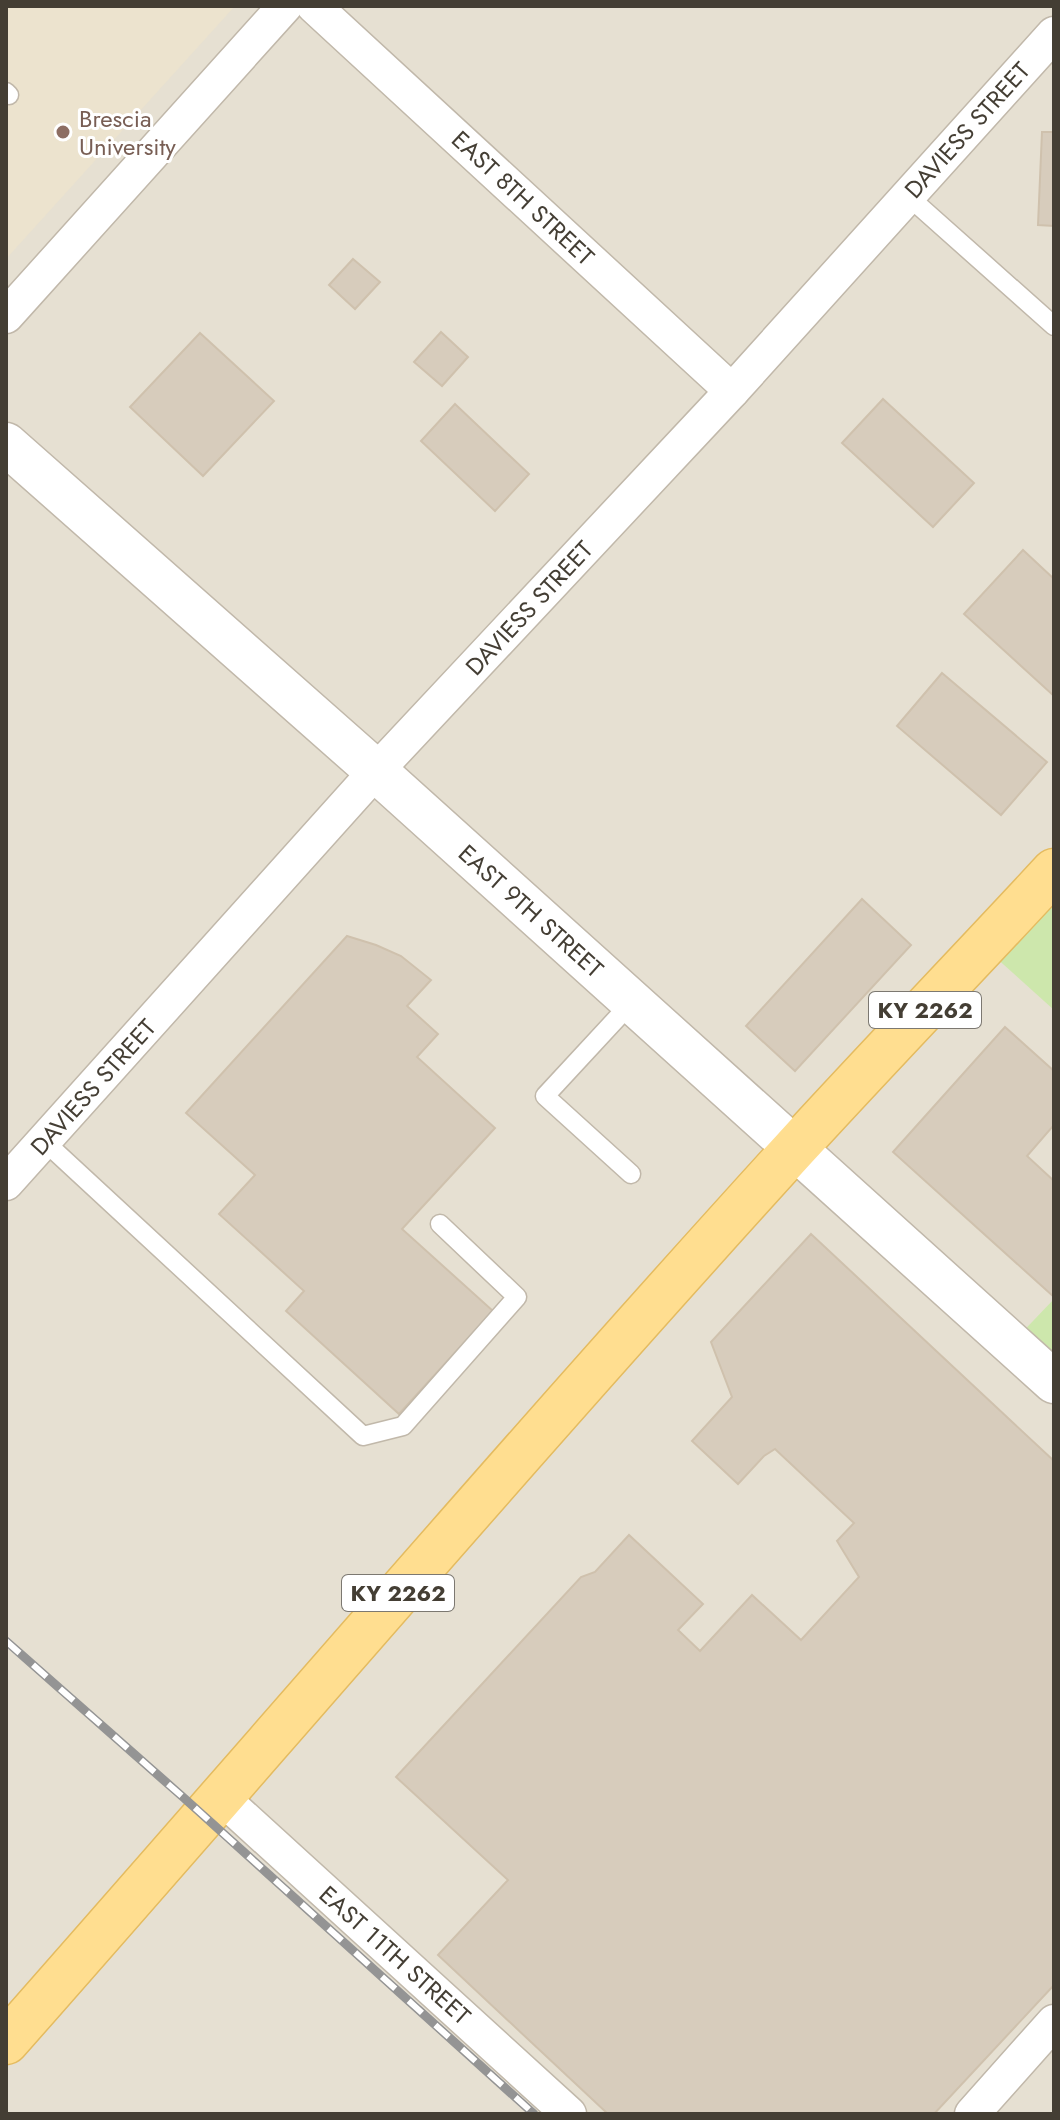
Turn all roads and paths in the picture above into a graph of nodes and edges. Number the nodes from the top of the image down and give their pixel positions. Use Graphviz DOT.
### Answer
graph roads {
  1 [pos="285,6"];
  2 [pos="314,6"];
  3 [pos="1054,34"];
  4 [pos="908,196"];
  5 [pos="6,316"];
  6 [pos="1054,326"];
  7 [pos="732,391"];
  8 [pos="6,444"];
  9 [pos="376,771"];
  10 [pos="1054,871"];
  11 [pos="632,1002"];
  12 [pos="44,1141"];
  13 [pos="795,1148"];
  14 [pos="631,1174"];
  15 [pos="6,1183"];
  16 [pos="440,1224"];
  17 [pos="1054,1382"];
  18 [pos="221,1797"];
  19 [pos="1054,2022"];
  20 [pos="6,2042"];
  21 [pos="569,2114"];
  22 [pos="972,2114"];
  1 -- 5 [label="street"];
  2 -- 7 [label="street, EAST 8TH STREET"];
  3 -- 4 [label="street, DAVIESS STREET"];
  4 -- 6 [label="lane"];
  4 -- 7 [label="street, DAVIESS STREET"];
  7 -- 9 [label="street, DAVIESS STREET"];
  8 -- 9 [label="street, EAST 9TH STREET"];
  9 -- 11 [label="street, EAST 9TH STREET"];
  9 -- 12 [label="street, DAVIESS STREET"];
  10 -- 13 [label="main road, KY 2262"];
  11 -- 13 [label="street, EAST 9TH STREET"];
  11 -- 14 [label="lane"];
  12 -- 15 [label="street, DAVIESS STREET"];
  12 -- 16 [label="lane"];
  13 -- 17 [label="street, EAST 9TH STREET"];
  13 -- 18 [label="main road, KY 2262"];
  18 -- 20 [label="main road, KY 2262"];
  18 -- 21 [label="street, EAST 11TH STREET"];
  19 -- 22 [label="street"];
}
